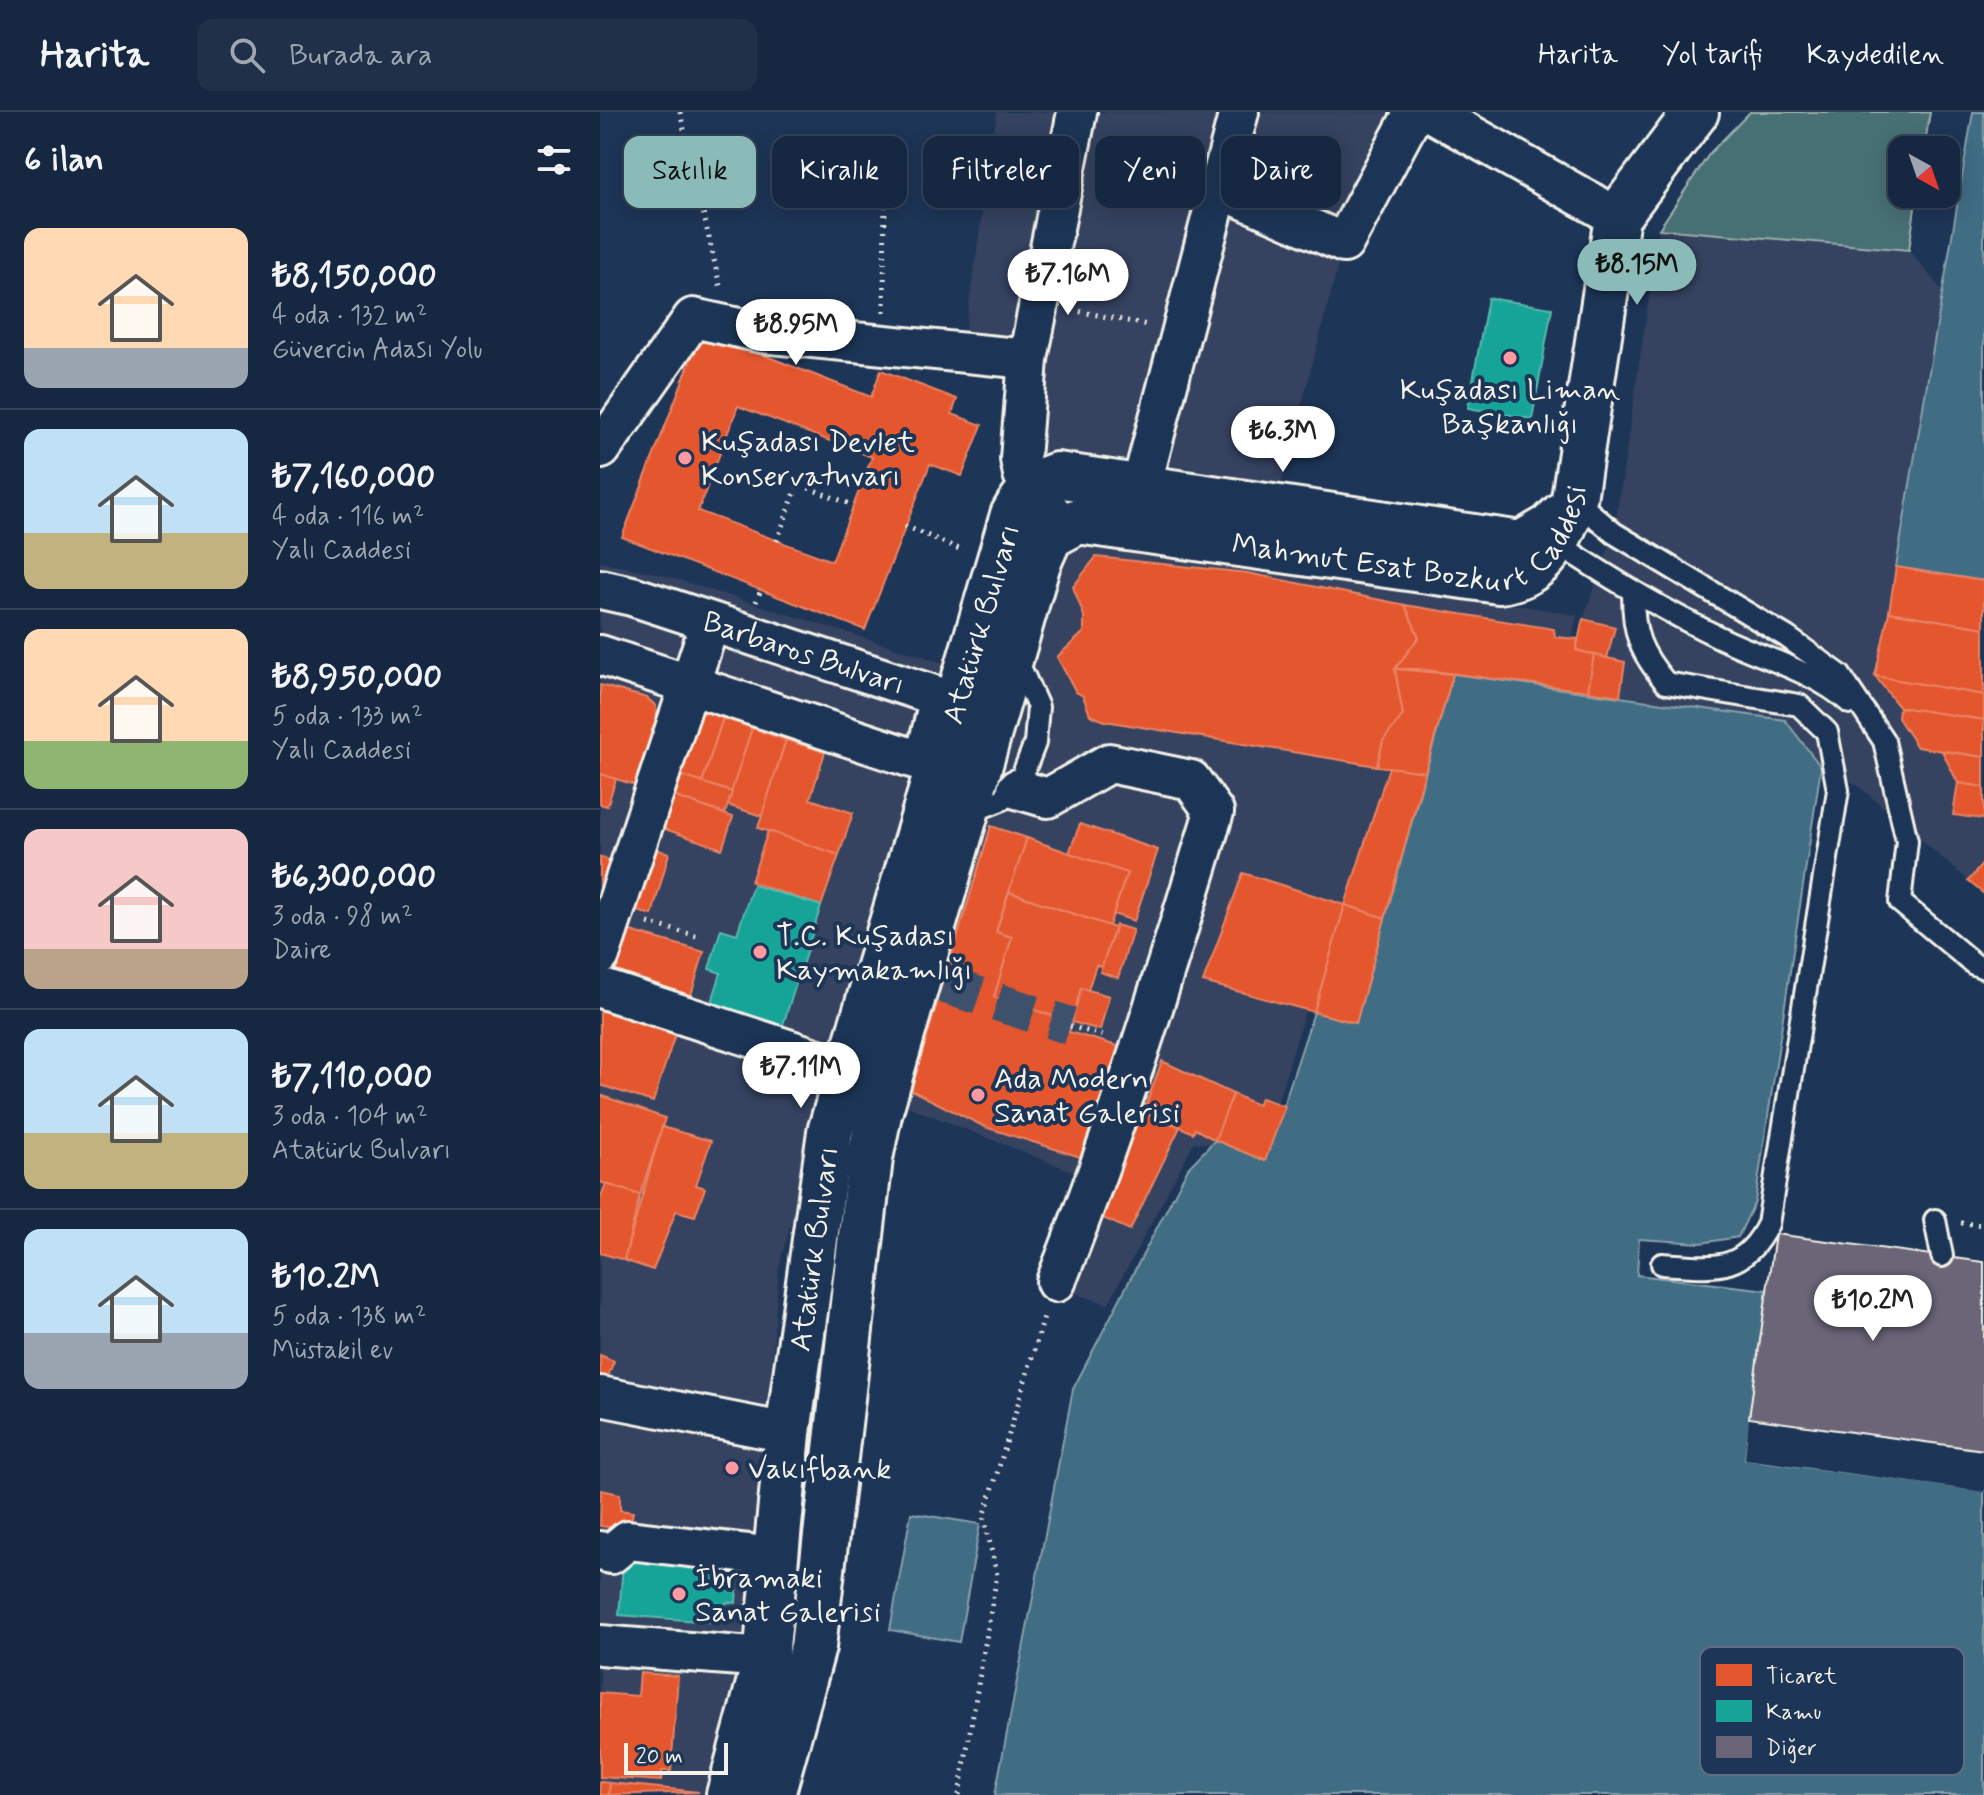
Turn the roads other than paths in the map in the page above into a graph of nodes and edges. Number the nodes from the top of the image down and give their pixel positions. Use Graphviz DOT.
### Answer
graph roads {
  1 [pos="1077,112"];
  2 [pos="1239,112"];
  3 [pos="1414,112"];
  4 [pos="1430,112"];
  5 [pos="1696,112"];
  6 [pos="1218,188"];
  7 [pos="1617,217"];
  8 [pos="1028,359"];
  9 [pos="600,450"];
  10 [pos="1141,487"];
  11 [pos="1032,488"];
  12 [pos="1574,499"];
  13 [pos="1062,527"];
  14 [pos="1557,543"];
  15 [pos="600,589"];
  16 [pos="1633,594"];
  17 [pos="710,623"];
  18 [pos="1013,651"];
  19 [pos="600,655"];
  20 [pos="693,685"];
  21 [pos="1873,725"];
  22 [pos="1017,789"];
  23 [pos="965,815"];
  24 [pos="606,913"];
  25 [pos="600,955"];
  26 [pos="1984,968"];
  27 [pos="600,988"];
  28 [pos="849,1069"];
  29 [pos="1935,1220"];
  30 [pos="1942,1256"];
  31 [pos="1662,1264"];
  32 [pos="1056,1282"];
  33 [pos="600,1396"];
  34 [pos="788,1433"];
  35 [pos="600,1551"];
  36 [pos="775,1557"];
  37 [pos="600,1645"];
  38 [pos="766,1658"];
  39 [pos="729,1795"];
  40 [pos="772,1795"];
  1 -- 8 [label="street"];
  2 -- 6 [label="street"];
  3 -- 6 [label="street"];
  4 -- 7 [label="street"];
  5 -- 7 [label="main road"];
  6 -- 10 [label="street"];
  7 -- 12 [label="main road"];
  8 -- 9 [label="street"];
  8 -- 11 [label="street"];
  10 -- 11 [label="main road, Mahmut Esat Bozkurt Caddesi"];
  10 -- 12 [label="main road, Mahmut Esat Bozkurt Caddesi"];
  11 -- 13 [label="street"];
  11 -- 28 [label="main road, Atatürk Bulvarı"];
  12 -- 14 [label="main road, Mahmut Esat Bozkurt Caddesi"];
  12 -- 21 [label="lane"];
  13 -- 14 [label="main road, Mahmut Esat Bozkurt Caddesi"];
  13 -- 18 [label="main road, Atatürk Bulvarı"];
  14 -- 16 [label="lane"];
  15 -- 17 [label="street, Barbaros Bulvarı"];
  16 -- 21 [label="lane"];
  16 -- 31 [label="lane"];
  17 -- 20 [label="street"];
  17 -- 20 [label="street, Barbaros Bulvarı"];
  18 -- 22 [label="lane"];
  18 -- 23 [label="main road, Atatürk Bulvarı"];
  19 -- 20 [label="street, Barbaros Bulvarı"];
  20 -- 24 [label="street"];
  21 -- 26 [label="lane"];
  22 -- 23 [label="lane"];
  22 -- 32 [label="street"];
  23 -- 40 [label="main road, Atatürk Bulvarı"];
  24 -- 25 [label="street"];
  27 -- 28 [label="street"];
  28 -- 34 [label="main road, Atatürk Bulvarı"];
  29 -- 30 [label="lane"];
  33 -- 34 [label="street"];
  34 -- 36 [label="main road, Atatürk Bulvarı"];
  35 -- 36 [label="street"];
  36 -- 38 [label="main road, Atatürk Bulvarı"];
  37 -- 38 [label="street"];
  38 -- 39 [label="main road, Atatürk Bulvarı"];
}
